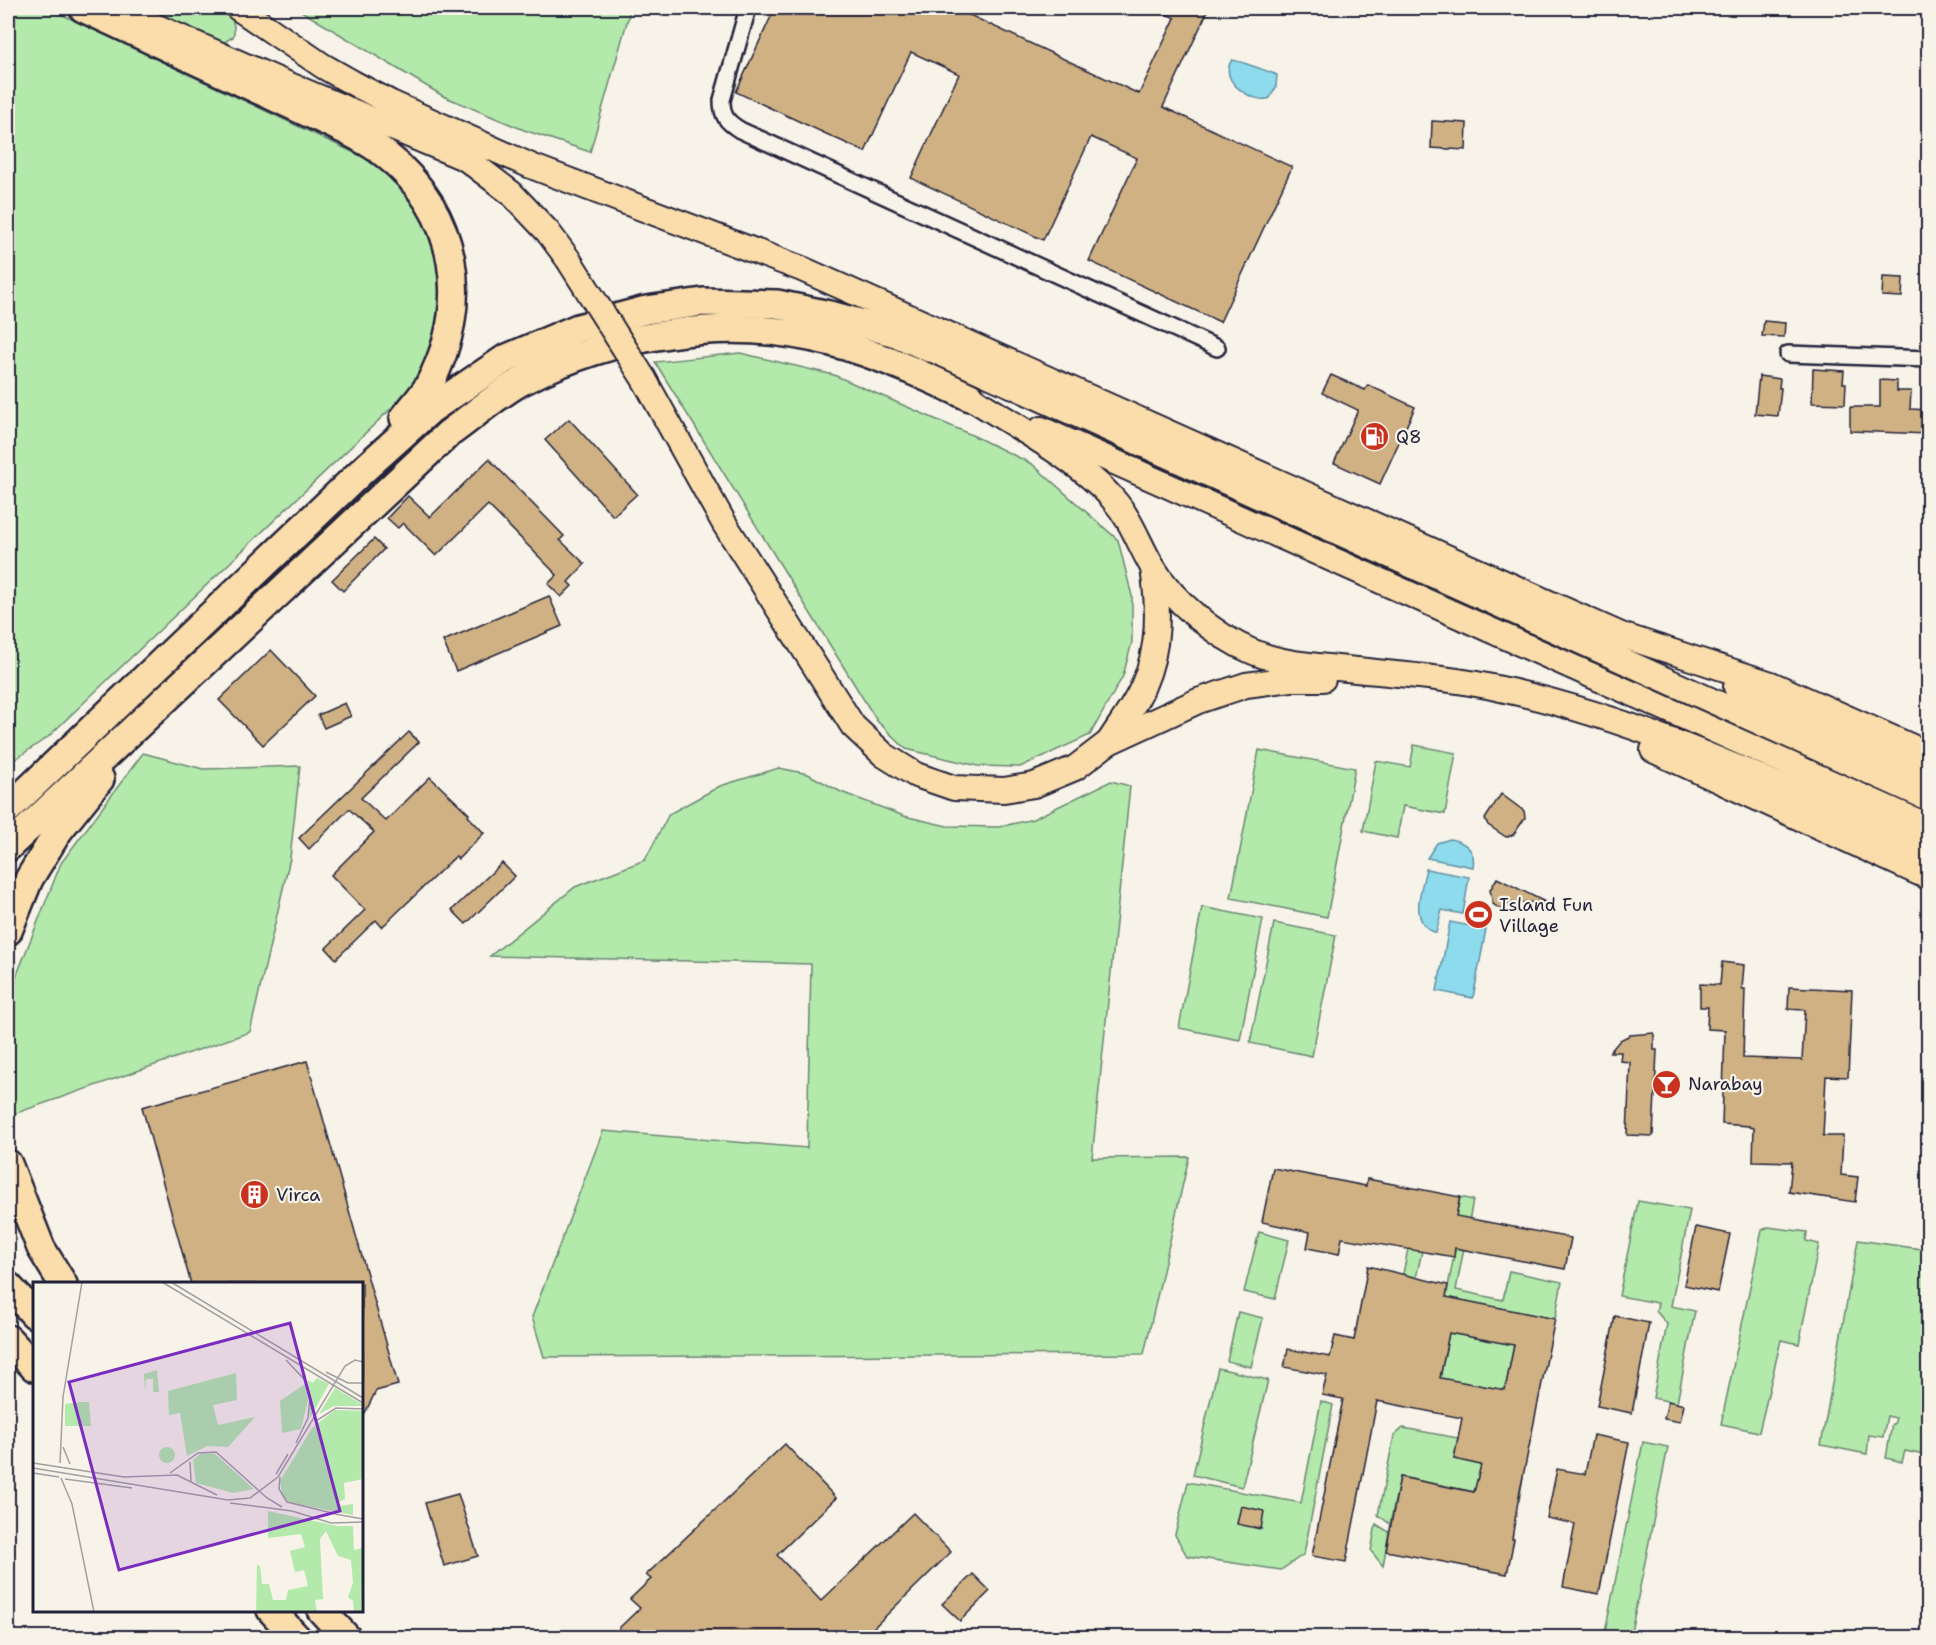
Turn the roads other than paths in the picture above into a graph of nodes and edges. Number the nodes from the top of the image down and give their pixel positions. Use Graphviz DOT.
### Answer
graph roads {
  1 [pos="83,8"];
  2 [pos="114,8"];
  3 [pos="238,8"];
  4 [pos="748,8"];
  5 [pos="391,103"];
  6 [pos="469,160"];
  7 [pos="929,348"];
  8 [pos="1217,348"];
  9 [pos="1788,354"];
  10 [pos="1929,359"];
  11 [pos="970,397"];
  12 [pos="362,471"];
  13 [pos="1153,567"];
  14 [pos="1621,635"];
  15 [pos="212,654"];
  16 [pos="1424,678"];
  17 [pos="1551,701"];
  18 [pos="112,708"];
  19 [pos="1109,742"];
  20 [pos="1929,754"];
  21 [pos="1929,773"];
  22 [pos="8,782"];
  23 [pos="1929,798"];
  24 [pos="8,809"];
  25 [pos="1929,826"];
  26 [pos="8,847"];
  27 [pos="1929,851"];
  28 [pos="1929,877"];
  29 [pos="8,931"];
  30 [pos="8,1164"];
  31 [pos="62,1282"];
  32 [pos="8,1286"];
  33 [pos="33,1313"];
  34 [pos="272,1612"];
  35 [pos="322,1612"];
  36 [pos="297,1638"];
  37 [pos="347,1638"];
  1 -- 12 [label="highway"];
  2 -- 6 [label="highway"];
  3 -- 5 [label="highway"];
  4 -- 8 [label="street"];
  5 -- 6 [label="highway"];
  5 -- 14 [label="highway"];
  6 -- 19 [label="highway, bridge"];
  7 -- 12 [label="highway"];
  7 -- 23 [label="highway"];
  9 -- 10 [label="street"];
  11 -- 13 [label="highway"];
  11 -- 15 [label="highway"];
  11 -- 25 [label="highway"];
  12 -- 18 [label="highway"];
  13 -- 16 [label="highway"];
  13 -- 19 [label="highway"];
  14 -- 20 [label="highway"];
  14 -- 21 [label="highway"];
  15 -- 26 [label="highway"];
  15 -- 29 [label="highway"];
  16 -- 17 [label="highway"];
  16 -- 19 [label="highway"];
  17 -- 27 [label="highway"];
  17 -- 28 [label="highway"];
  18 -- 22 [label="highway"];
  18 -- 24 [label="highway"];
  30 -- 31 [label="highway"];
  32 -- 33 [label="highway"];
  34 -- 36 [label="highway"];
  35 -- 37 [label="highway"];
}
